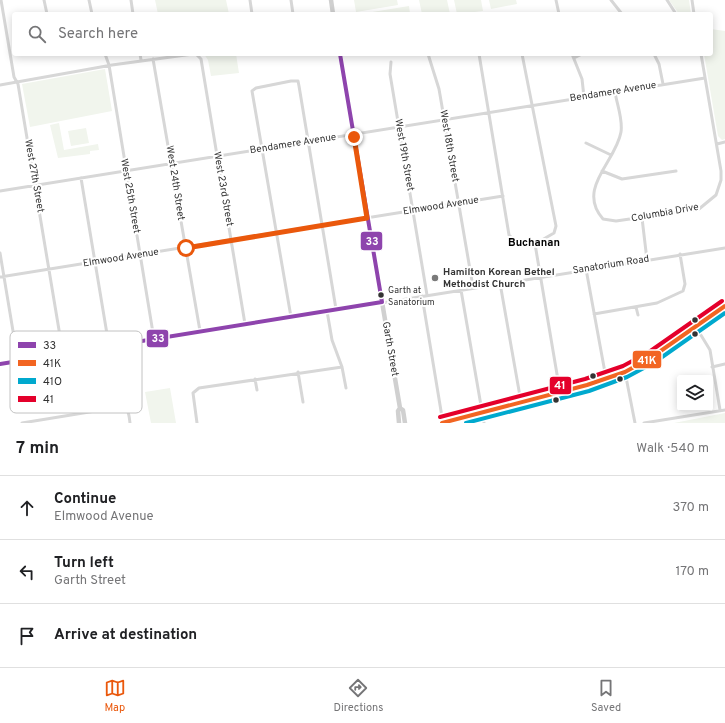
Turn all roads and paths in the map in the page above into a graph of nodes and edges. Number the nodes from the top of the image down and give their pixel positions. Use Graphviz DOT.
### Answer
graph roads {
  1 [pos="1,0"];
  2 [pos="44,0"];
  3 [pos="89,0"];
  4 [pos="131,0"];
  5 [pos="250,0"];
  6 [pos="291,0"];
  7 [pos="331,0"];
  8 [pos="556,0"];
  9 [pos="611,0"];
  10 [pos="667,0"];
  11 [pos="692,0"];
  12 [pos="47,12"];
  13 [pos="92,12"];
  14 [pos="133,12"];
  15 [pos="252,12"];
  16 [pos="293,12"];
  17 [pos="333,12"];
  18 [pos="559,12"];
  19 [pos="620,12"];
  20 [pos="675,12"];
  21 [pos="694,12"];
  22 [pos="106,56"];
  23 [pos="140,56"];
  24 [pos="179,56"];
  25 [pos="198,56"];
  26 [pos="340,56"];
  27 [pos="429,56"];
  28 [pos="478,56"];
  29 [pos="522,56"];
  30 [pos="578,56"];
  31 [pos="655,56"];
  32 [pos="701,56"];
  33 [pos="574,58"];
  34 [pos="153,59"];
  35 [pos="141,60"];
  36 [pos="390,62"];
  37 [pos="109,65"];
  38 [pos="705,78"];
  39 [pos="16,82"];
  40 [pos="663,84"];
  41 [pos="0,85"];
  42 [pos="616,92"];
  43 [pos="584,97"];
  44 [pos="533,105"];
  45 [pos="488,112"];
  46 [pos="444,119"];
  47 [pos="399,126"];
  48 [pos="353,134"];
  49 [pos="308,141"];
  50 [pos="725,142"];
  51 [pos="586,143"];
  52 [pos="717,144"];
  53 [pos="263,149"];
  54 [pos="611,155"];
  55 [pos="217,156"];
  56 [pos="172,164"];
  57 [pos="126,171"];
  58 [pos="602,171"];
  59 [pos="676,171"];
  60 [pos="81,178"];
  61 [pos="35,186"];
  62 [pos="0,191"];
  63 [pos="503,196"];
  64 [pos="459,203"];
  65 [pos="413,211"];
  66 [pos="367,218"];
  67 [pos="642,218"];
  68 [pos="322,225"];
  69 [pos="277,232"];
  70 [pos="232,240"];
  71 [pos="535,244"];
  72 [pos="186,248"];
  73 [pos="725,248"];
  74 [pos="0,253"];
  75 [pos="140,254"];
  76 [pos="680,254"];
  77 [pos="647,260"];
  78 [pos="95,262"];
  79 [pos="586,269"];
  80 [pos="50,270"];
  81 [pos="540,276"];
  82 [pos="2,277"];
  83 [pos="500,283"];
  84 [pos="473,287"];
  85 [pos="461,290"];
  86 [pos="427,295"];
  87 [pos="422,296"];
  88 [pos="382,302"];
  89 [pos="725,306"];
  90 [pos="636,307"];
  91 [pos="336,309"];
  92 [pos="327,311"];
  93 [pos="594,314"];
  94 [pos="638,315"];
  95 [pos="290,317"];
  96 [pos="245,324"];
  97 [pos="696,327"];
  98 [pos="12,331"];
  99 [pos="59,331"];
  100 [pos="106,331"];
  101 [pos="200,331"];
  102 [pos="154,339"];
  103 [pos="142,341"];
  104 [pos="10,362"];
  105 [pos="0,364"];
  106 [pos="725,364"];
  107 [pos="712,366"];
  108 [pos="342,367"];
  109 [pos="298,372"];
  110 [pos="625,372"];
  111 [pos="606,378"];
  112 [pos="255,379"];
  113 [pos="346,388"];
  114 [pos="257,390"];
  115 [pos="560,392"];
  116 [pos="303,402"];
  117 [pos="521,402"];
  118 [pos="400,408"];
  119 [pos="720,410"];
  120 [pos="725,410"];
  121 [pos="481,412"];
  122 [pos="86,413"];
  123 [pos="128,413"];
  124 [pos="663,421"];
  125 [pos="22,423"];
  126 [pos="130,423"];
  127 [pos="197,423"];
  128 [pos="399,423"];
  129 [pos="405,423"];
  130 [pos="442,423"];
  131 [pos="484,423"];
  132 [pos="635,423"];
  133 [pos="644,423"];
  1 -- 39 [label="street, West 27th Street"];
  2 -- 12 [label="street"];
  3 -- 13 [label="street"];
  4 -- 14 [label="street"];
  5 -- 15 [label="street"];
  6 -- 16 [label="street"];
  7 -- 17 [label="main road"];
  8 -- 18 [label="street"];
  9 -- 19 [label="street"];
  10 -- 20 [label="street"];
  11 -- 21 [label="street"];
  22 -- 37 [label="street, West 25th Street"];
  23 -- 35 [label="street"];
  24 -- 34 [label="street"];
  25 -- 55 [label="street, West 23rd Street"];
  26 -- 48 [label="main road, Garth Street"];
  27 -- 46 [label="street, West 18th Street"];
  28 -- 45 [label="street"];
  29 -- 44 [label="street"];
  30 -- 33 [label="street"];
  31 -- 40 [label="street"];
  32 -- 38 [label="street, Columbia Drive"];
  33 -- 43 [label="street"];
  34 -- 35 [label="street"];
  34 -- 56 [label="street, West 24th Street"];
  35 -- 37 [label="street"];
  36 -- 47 [label="street, West 19th Street"];
  37 -- 39 [label="street"];
  37 -- 57 [label="street, West 25th Street"];
  38 -- 40 [label="street, Bendamere Avenue"];
  38 -- 52 [label="street, Columbia Drive"];
  39 -- 41 [label="street"];
  39 -- 61 [label="street, West 27th Street"];
  40 -- 42 [label="street, Bendamere Avenue"];
  42 -- 43 [label="street, Bendamere Avenue"];
  42 -- 54 [label="street, Columbia Drive"];
  43 -- 44 [label="street, Bendamere Avenue"];
  44 -- 45 [label="street, Bendamere Avenue"];
  44 -- 71 [label="street"];
  45 -- 46 [label="street, Bendamere Avenue"];
  45 -- 63 [label="street"];
  46 -- 47 [label="street, Bendamere Avenue"];
  46 -- 64 [label="street, West 18th Street"];
  47 -- 48 [label="street, Bendamere Avenue"];
  47 -- 65 [label="street, West 19th Street"];
  48 -- 49 [label="street, Bendamere Avenue"];
  48 -- 66 [label="main road, Garth Street"];
  49 -- 53 [label="street, Bendamere Avenue"];
  49 -- 53 [label="street"];
  49 -- 68 [label="street"];
  50 -- 52 [label="street"];
  51 -- 54 [label="street"];
  52 -- 67 [label="street, Columbia Drive"];
  53 -- 55 [label="street, Bendamere Avenue"];
  53 -- 69 [label="street"];
  54 -- 58 [label="street, Columbia Drive"];
  55 -- 56 [label="street, Bendamere Avenue"];
  55 -- 70 [label="street, West 23rd Street"];
  56 -- 57 [label="street, Bendamere Avenue"];
  56 -- 72 [label="street, West 24th Street"];
  57 -- 60 [label="street, Bendamere Avenue"];
  57 -- 75 [label="street, West 25th Street"];
  58 -- 59 [label="street"];
  58 -- 67 [label="street, Columbia Drive"];
  60 -- 61 [label="street, Bendamere Avenue"];
  60 -- 78 [label="street"];
  61 -- 62 [label="street, Bendamere Avenue"];
  61 -- 80 [label="street, West 27th Street"];
  63 -- 64 [label="street, Elmwood Avenue"];
  63 -- 71 [label="street"];
  64 -- 65 [label="street, Elmwood Avenue"];
  64 -- 84 [label="street, West 18th Street"];
  65 -- 66 [label="street, Elmwood Avenue"];
  65 -- 86 [label="street, West 19th Street"];
  66 -- 68 [label="street, Elmwood Avenue"];
  66 -- 88 [label="main road, Garth Street"];
  67 -- 77 [label="street"];
  68 -- 69 [label="street, Elmwood Avenue"];
  68 -- 91 [label="street"];
  69 -- 70 [label="street, Elmwood Avenue"];
  69 -- 95 [label="street"];
  70 -- 72 [label="street, Elmwood Avenue"];
  70 -- 96 [label="street, West 23rd Street"];
  71 -- 81 [label="street"];
  72 -- 75 [label="street, Elmwood Avenue"];
  72 -- 101 [label="street, West 24th Street"];
  73 -- 76 [label="street, Sanatorium Road"];
  74 -- 82 [label="street"];
  75 -- 78 [label="street, Elmwood Avenue"];
  75 -- 102 [label="street, West 25th Street"];
  76 -- 77 [label="street, Sanatorium Road"];
  76 -- 90 [label="street"];
  77 -- 79 [label="street, Sanatorium Road"];
  78 -- 80 [label="street, Elmwood Avenue"];
  78 -- 100 [label="street"];
  79 -- 81 [label="street, Sanatorium Road"];
  79 -- 93 [label="street"];
  80 -- 82 [label="street, Elmwood Avenue"];
  80 -- 99 [label="street, West 27th Street"];
  81 -- 83 [label="street, Sanatorium Road"];
  81 -- 115 [label="street"];
  82 -- 98 [label="street"];
  83 -- 84 [label="street, Sanatorium Road"];
  83 -- 117 [label="street"];
  84 -- 85 [label="street, Sanatorium Road"];
  85 -- 86 [label="street, Sanatorium Road"];
  85 -- 121 [label="street"];
  86 -- 87 [label="street, Sanatorium Road"];
  87 -- 88 [label="street, Sanatorium Road"];
  87 -- 130 [label="street"];
  88 -- 91 [label="street, Sanatorium Road"];
  88 -- 118 [label="main road, Garth Street"];
  89 -- 97 [label="main road"];
  90 -- 93 [label="street"];
  90 -- 94 [label="street"];
  91 -- 92 [label="street, Sanatorium Road"];
  92 -- 95 [label="street, Sanatorium Road"];
  92 -- 108 [label="street"];
  93 -- 111 [label="street"];
  95 -- 96 [label="street, Sanatorium Road"];
  96 -- 101 [label="street, Sanatorium Road"];
  97 -- 107 [label="street"];
  97 -- 110 [label="main road"];
  101 -- 102 [label="street, Sanatorium Road"];
  102 -- 103 [label="street, Sanatorium Road"];
  104 -- 105 [label="street, Sanatorium Road"];
  106 -- 107 [label="street"];
  107 -- 119 [label="street"];
  108 -- 109 [label="street"];
  108 -- 113 [label="street"];
  109 -- 112 [label="street"];
  109 -- 116 [label="street"];
  110 -- 111 [label="main road"];
  110 -- 132 [label="street"];
  111 -- 115 [label="main road"];
  112 -- 114 [label="street"];
  112 -- 127 [label="street"];
  115 -- 117 [label="main road"];
  117 -- 121 [label="main road"];
  118 -- 128 [label="main road, Garth Street"];
  118 -- 129 [label="main road, Garth Street"];
  119 -- 120 [label="street"];
  119 -- 124 [label="street"];
  121 -- 130 [label="main road"];
  121 -- 131 [label="street"];
  122 -- 125 [label="street"];
  123 -- 126 [label="street"];
  124 -- 133 [label="street"];
}
